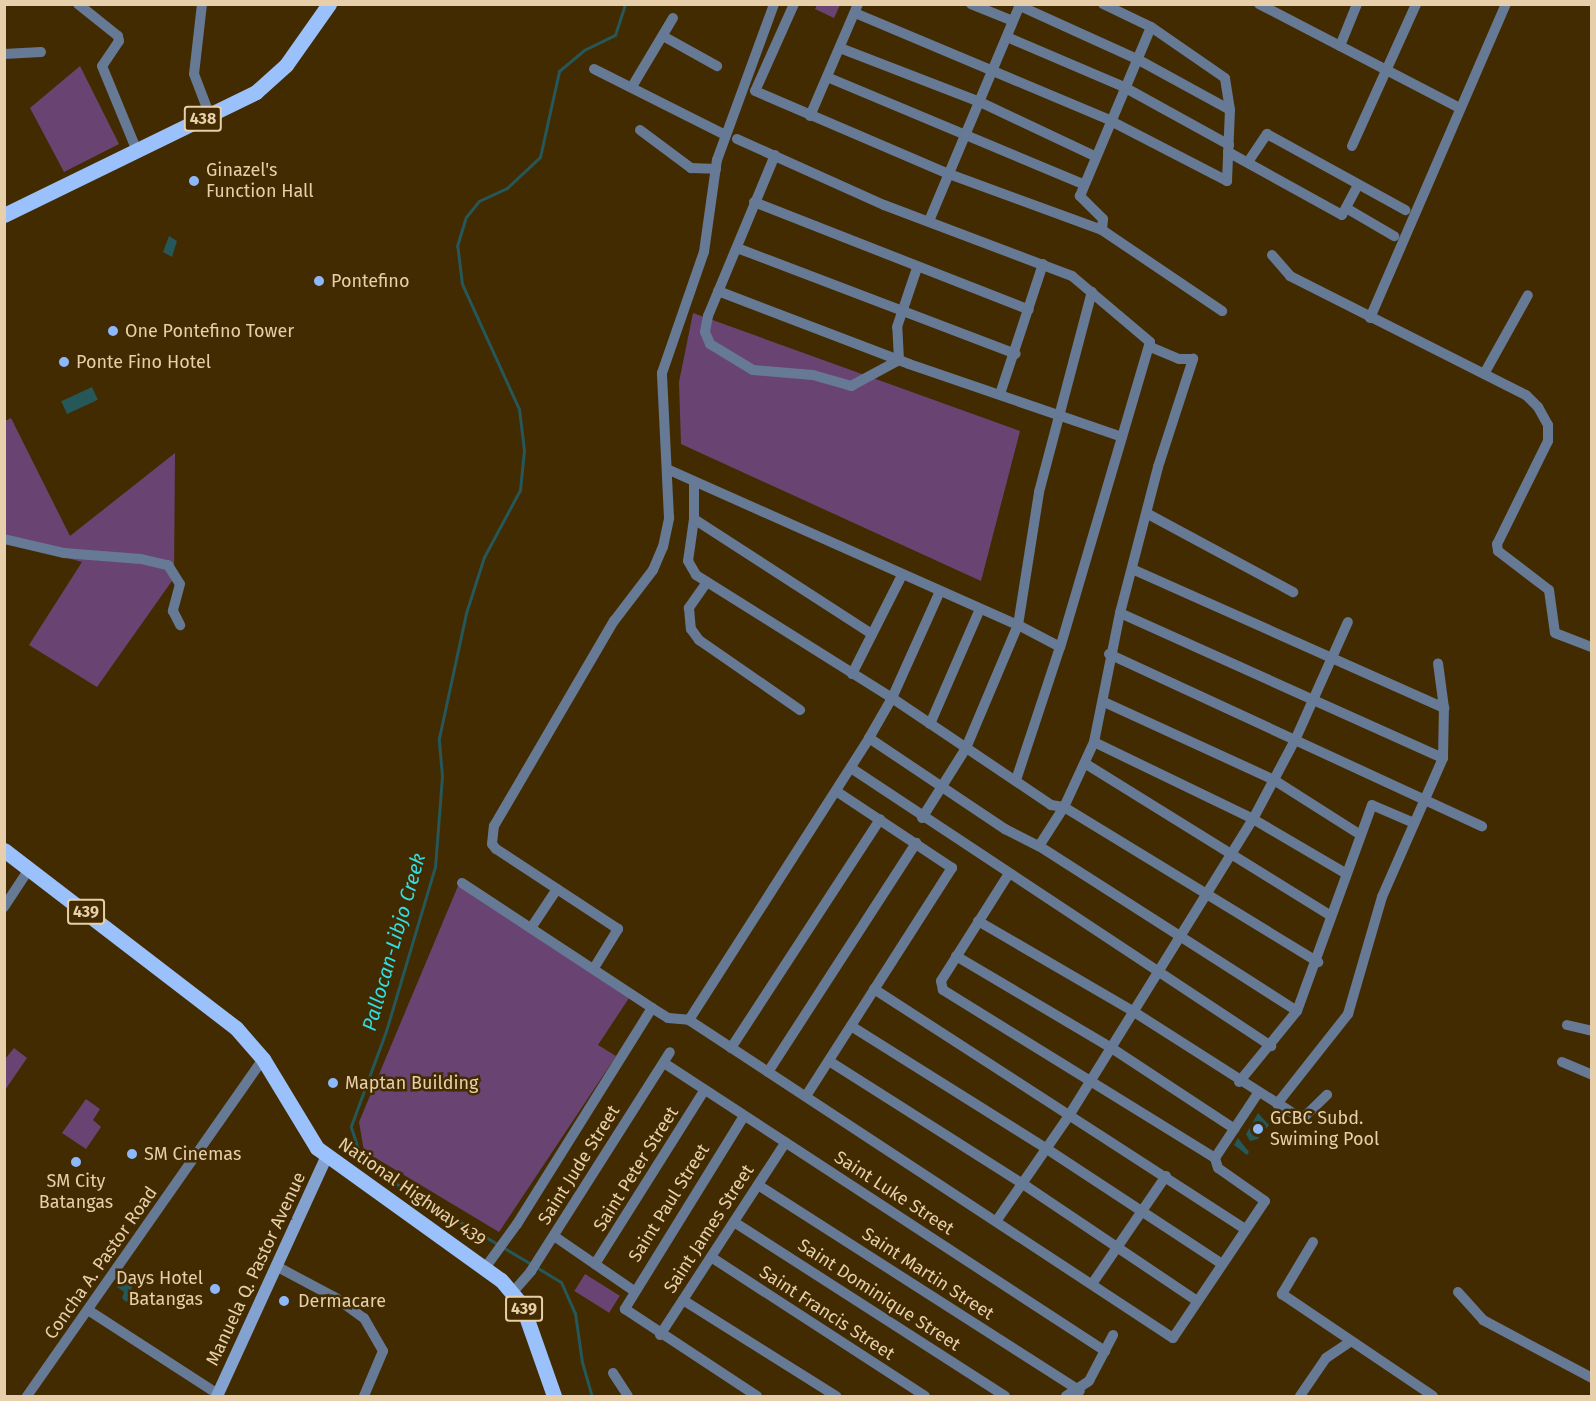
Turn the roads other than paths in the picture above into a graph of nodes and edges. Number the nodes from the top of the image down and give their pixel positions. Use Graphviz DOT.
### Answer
graph roads {
  1 [pos="78,4"];
  2 [pos="329,4"];
  3 [pos="774,4"];
  4 [pos="794,4"];
  5 [pos="971,4"];
  6 [pos="1103,4"];
  7 [pos="1259,4"];
  8 [pos="1357,4"];
  9 [pos="1416,4"];
  10 [pos="1506,4"];
  11 [pos="202,5"];
  12 [pos="1020,5"];
  13 [pos="857,9"];
  14 [pos="673,18"];
  15 [pos="1013,21"];
  16 [pos="1151,27"];
  17 [pos="663,36"];
  18 [pos="1007,37"];
  19 [pos="1340,46"];
  20 [pos="840,48"];
  21 [pos="41,52"];
  22 [pos="4,54"];
  23 [pos="1137,59"];
  24 [pos="717,66"];
  25 [pos="594,69"];
  26 [pos="993,69"];
  27 [pos="1387,70"];
  28 [pos="827,77"];
  29 [pos="633,85"];
  30 [pos="1124,87"];
  31 [pos="980,102"];
  32 [pos="1460,108"];
  33 [pos="1230,110"];
  34 [pos="210,116"];
  35 [pos="810,116"];
  36 [pos="1109,120"];
  37 [pos="640,130"];
  38 [pos="725,135"];
  39 [pos="965,135"];
  40 [pos="737,139"];
  41 [pos="1352,146"];
  42 [pos="1229,148"];
  43 [pos="137,151"];
  44 [pos="775,154"];
  45 [pos="1094,156"];
  46 [pos="1248,162"];
  47 [pos="716,169"];
  48 [pos="949,174"];
  49 [pos="1083,184"];
  50 [pos="1358,184"];
  51 [pos="754,202"];
  52 [pos="1346,208"];
  53 [pos="1405,210"];
  54 [pos="4,215"];
  55 [pos="929,221"];
  56 [pos="1102,230"];
  57 [pos="1394,236"];
  58 [pos="737,248"];
  59 [pos="1272,255"];
  60 [pos="1043,264"];
  61 [pos="917,268"];
  62 [pos="718,291"];
  63 [pos="1092,292"];
  64 [pos="1528,295"];
  65 [pos="901,308"];
  66 [pos="1029,310"];
  67 [pos="1222,311"];
  68 [pos="1370,318"];
  69 [pos="1151,347"];
  70 [pos="1016,354"];
  71 [pos="900,360"];
  72 [pos="1484,374"];
  73 [pos="1000,394"];
  74 [pos="1061,415"];
  75 [pos="1122,437"];
  76 [pos="667,469"];
  77 [pos="693,482"];
  78 [pos="1148,514"];
  79 [pos="694,519"];
  80 [pos="4,539"];
  81 [pos="1132,569"];
  82 [pos="902,575"];
  83 [pos="707,582"];
  84 [pos="940,591"];
  85 [pos="1293,592"];
  86 [pos="980,609"];
  87 [pos="1120,613"];
  88 [pos="1348,622"];
  89 [pos="180,625"];
  90 [pos="1018,625"];
  91 [pos="872,634"];
  92 [pos="1060,647"];
  93 [pos="1592,647"];
  94 [pos="1109,654"];
  95 [pos="1331,659"];
  96 [pos="1438,663"];
  97 [pos="852,674"];
  98 [pos="892,698"];
  99 [pos="1314,699"];
  100 [pos="1104,702"];
  101 [pos="1444,708"];
  102 [pos="801,710"];
  103 [pos="930,724"];
  104 [pos="869,738"];
  105 [pos="1296,738"];
  106 [pos="1094,742"];
  107 [pos="966,748"];
  108 [pos="1443,758"];
  109 [pos="1086,764"];
  110 [pos="851,768"];
  111 [pos="1016,780"];
  112 [pos="1274,780"];
  113 [pos="941,786"];
  114 [pos="836,791"];
  115 [pos="1425,798"];
  116 [pos="1064,807"];
  117 [pos="922,818"];
  118 [pos="880,819"];
  119 [pos="1253,819"];
  120 [pos="1414,823"];
  121 [pos="1482,826"];
  122 [pos="1359,834"];
  123 [pos="916,843"];
  124 [pos="1040,846"];
  125 [pos="4,850"];
  126 [pos="1231,857"];
  127 [pos="29,869"];
  128 [pos="1345,873"];
  129 [pos="1008,875"];
  130 [pos="462,883"];
  131 [pos="557,889"];
  132 [pos="1206,895"];
  133 [pos="4,907"];
  134 [pos="1331,916"];
  135 [pos="978,921"];
  136 [pos="531,928"];
  137 [pos="1181,936"];
  138 [pos="956,956"];
  139 [pos="1317,962"];
  140 [pos="594,968"];
  141 [pos="1157,971"];
  142 [pos="874,990"];
  143 [pos="652,1008"];
  144 [pos="1131,1010"];
  145 [pos="1297,1011"];
  146 [pos="688,1020"];
  147 [pos="1568,1025"];
  148 [pos="851,1026"];
  149 [pos="1592,1031"];
  150 [pos="1271,1046"];
  151 [pos="1110,1047"];
  152 [pos="731,1048"];
  153 [pos="670,1052"];
  154 [pos="263,1059"];
  155 [pos="829,1061"];
  156 [pos="1562,1062"];
  157 [pos="664,1063"];
  158 [pos="768,1072"];
  159 [pos="1592,1075"];
  160 [pos="1090,1080"];
  161 [pos="1239,1082"];
  162 [pos="704,1091"];
  163 [pos="1258,1093"];
  164 [pos="1327,1095"];
  165 [pos="806,1096"];
  166 [pos="1277,1104"];
  167 [pos="1070,1114"];
  168 [pos="744,1116"];
  169 [pos="1235,1129"];
  170 [pos="786,1142"];
  171 [pos="1047,1149"];
  172 [pos="327,1156"];
  173 [pos="1215,1158"];
  174 [pos="1166,1176"];
  175 [pos="1023,1184"];
  176 [pos="758,1185"];
  177 [pos="1143,1212"];
  178 [pos="997,1220"];
  179 [pos="734,1222"];
  180 [pos="1244,1228"];
  181 [pos="554,1236"];
  182 [pos="1313,1242"];
  183 [pos="1118,1247"];
  184 [pos="711,1257"];
  185 [pos="595,1264"];
  186 [pos="1222,1264"];
  187 [pos="276,1266"];
  188 [pos="485,1268"];
  189 [pos="1092,1284"];
  190 [pos="634,1291"];
  191 [pos="513,1292"];
  192 [pos="1458,1292"];
  193 [pos="683,1300"];
  194 [pos="1197,1301"];
  195 [pos="87,1310"];
  196 [pos="660,1335"];
  197 [pos="1113,1335"];
  198 [pos="1350,1341"];
  199 [pos="1105,1352"];
  200 [pos="613,1373"];
  201 [pos="1592,1378"];
  202 [pos="1080,1391"];
  203 [pos="217,1395"];
  204 [pos="27,1396"];
  205 [pos="364,1396"];
  206 [pos="554,1396"];
  207 [pos="628,1396"];
  208 [pos="758,1396"];
  209 [pos="836,1396"];
  210 [pos="925,1396"];
  211 [pos="1005,1396"];
  212 [pos="1066,1396"];
  213 [pos="1300,1396"];
  214 [pos="1433,1396"];
  1 -- 43 [label="street"];
  2 -- 34 [label="main road, 438"];
  3 -- 38 [label="street"];
  4 -- 35 [label="street"];
  5 -- 15 [label="street"];
  6 -- 16 [label="street"];
  7 -- 19 [label="street"];
  8 -- 19 [label="street"];
  9 -- 27 [label="street"];
  10 -- 32 [label="street"];
  11 -- 34 [label="street"];
  12 -- 15 [label="street"];
  12 -- 23 [label="street"];
  13 -- 20 [label="street"];
  13 -- 26 [label="street"];
  14 -- 17 [label="street"];
  15 -- 18 [label="street"];
  16 -- 23 [label="street"];
  16 -- 33 [label="street"];
  17 -- 24 [label="street"];
  17 -- 29 [label="street"];
  18 -- 26 [label="street"];
  18 -- 30 [label="street"];
  19 -- 27 [label="street"];
  20 -- 28 [label="street"];
  20 -- 31 [label="street"];
  21 -- 22 [label="street"];
  23 -- 30 [label="street"];
  23 -- 33 [label="street"];
  25 -- 29 [label="street"];
  26 -- 31 [label="street"];
  26 -- 36 [label="street"];
  27 -- 32 [label="street"];
  27 -- 41 [label="street"];
  28 -- 35 [label="street"];
  28 -- 39 [label="street"];
  29 -- 38 [label="street"];
  30 -- 36 [label="street"];
  30 -- 42 [label="street"];
  31 -- 39 [label="street"];
  31 -- 45 [label="street"];
  32 -- 68 [label="street"];
  33 -- 42 [label="street"];
  34 -- 43 [label="main road, 438"];
  35 -- 48 [label="street"];
  36 -- 42 [label="street"];
  36 -- 45 [label="street"];
  37 -- 47 [label="street"];
  38 -- 47 [label="street"];
  39 -- 48 [label="street"];
  39 -- 49 [label="street"];
  40 -- 44 [label="street"];
  42 -- 46 [label="street"];
  43 -- 54 [label="main road, 438"];
  44 -- 51 [label="street"];
  44 -- 55 [label="street"];
  45 -- 49 [label="street"];
  46 -- 50 [label="street"];
  46 -- 52 [label="street"];
  47 -- 76 [label="street"];
  48 -- 55 [label="street"];
  48 -- 56 [label="street"];
  49 -- 56 [label="street"];
  50 -- 52 [label="street"];
  50 -- 53 [label="street"];
  51 -- 58 [label="street"];
  51 -- 61 [label="street"];
  52 -- 57 [label="street"];
  55 -- 60 [label="street"];
  56 -- 67 [label="street"];
  58 -- 62 [label="street"];
  58 -- 65 [label="street"];
  59 -- 68 [label="street"];
  60 -- 63 [label="street"];
  60 -- 66 [label="street"];
  61 -- 65 [label="street"];
  61 -- 66 [label="street"];
  62 -- 71 [label="street"];
  62 -- 71 [label="street"];
  63 -- 69 [label="street"];
  63 -- 74 [label="street"];
  64 -- 72 [label="street"];
  65 -- 70 [label="street"];
  65 -- 71 [label="street"];
  66 -- 70 [label="street"];
  68 -- 72 [label="street"];
  69 -- 75 [label="street"];
  69 -- 78 [label="street"];
  70 -- 73 [label="street"];
  71 -- 73 [label="street"];
  72 -- 93 [label="street"];
  73 -- 74 [label="street"];
  74 -- 75 [label="street"];
  74 -- 90 [label="street"];
  75 -- 92 [label="street"];
  76 -- 77 [label="street"];
  76 -- 131 [label="street"];
  77 -- 79 [label="street"];
  77 -- 82 [label="street"];
  78 -- 81 [label="street"];
  78 -- 85 [label="street"];
  79 -- 83 [label="street"];
  79 -- 91 [label="street"];
  80 -- 89 [label="street"];
  81 -- 87 [label="street"];
  81 -- 95 [label="street"];
  82 -- 84 [label="street"];
  82 -- 91 [label="street"];
  83 -- 97 [label="street"];
  83 -- 102 [label="street"];
  84 -- 86 [label="street"];
  84 -- 98 [label="street"];
  86 -- 90 [label="street"];
  86 -- 103 [label="street"];
  87 -- 94 [label="street"];
  87 -- 99 [label="street"];
  88 -- 95 [label="street"];
  90 -- 92 [label="street"];
  90 -- 107 [label="street"];
  91 -- 97 [label="street"];
  92 -- 111 [label="street"];
  94 -- 100 [label="street"];
  94 -- 105 [label="street"];
  95 -- 99 [label="street"];
  95 -- 101 [label="street"];
  96 -- 101 [label="street"];
  97 -- 98 [label="street"];
  98 -- 103 [label="street"];
  98 -- 104 [label="street"];
  99 -- 105 [label="street"];
  99 -- 108 [label="street"];
  100 -- 106 [label="street"];
  100 -- 112 [label="street"];
  101 -- 108 [label="street"];
  103 -- 107 [label="street"];
  104 -- 110 [label="street"];
  104 -- 113 [label="street"];
  105 -- 112 [label="street"];
  105 -- 115 [label="street"];
  106 -- 109 [label="street"];
  106 -- 119 [label="street"];
  107 -- 111 [label="street"];
  107 -- 113 [label="street"];
  108 -- 115 [label="street"];
  109 -- 116 [label="street"];
  109 -- 126 [label="street"];
  110 -- 114 [label="street"];
  110 -- 117 [label="street"];
  111 -- 116 [label="street"];
  112 -- 119 [label="street"];
  112 -- 122 [label="street"];
  113 -- 117 [label="street"];
  113 -- 124 [label="street"];
  114 -- 118 [label="street"];
  114 -- 146 [label="street"];
  115 -- 120 [label="street"];
  115 -- 121 [label="street"];
  116 -- 124 [label="street"];
  116 -- 132 [label="street"];
  117 -- 129 [label="street"];
  118 -- 123 [label="street"];
  118 -- 152 [label="street"];
  119 -- 126 [label="street"];
  119 -- 128 [label="street"];
  120 -- 122 [label="street"];
  120 -- 166 [label="street"];
  122 -- 128 [label="street"];
  123 -- 142 [label="street"];
  123 -- 158 [label="street"];
  124 -- 137 [label="street"];
  125 -- 127 [label="main road, National Highway 439 / 439"];
  126 -- 132 [label="street"];
  126 -- 134 [label="street"];
  127 -- 133 [label="street"];
  127 -- 154 [label="main road, National Highway 439 / 439"];
  128 -- 134 [label="street"];
  129 -- 135 [label="street"];
  129 -- 141 [label="street"];
  130 -- 136 [label="street"];
  131 -- 136 [label="street"];
  131 -- 140 [label="street"];
  132 -- 137 [label="street"];
  132 -- 139 [label="street"];
  134 -- 139 [label="street"];
  135 -- 138 [label="street"];
  135 -- 144 [label="street"];
  136 -- 140 [label="street"];
  137 -- 141 [label="street"];
  137 -- 145 [label="street"];
  138 -- 151 [label="street"];
  138 -- 160 [label="street"];
  139 -- 145 [label="street"];
  140 -- 143 [label="street"];
  141 -- 144 [label="street"];
  141 -- 150 [label="street"];
  142 -- 148 [label="street"];
  142 -- 167 [label="street"];
  143 -- 146 [label="street"];
  143 -- 188 [label="street"];
  144 -- 151 [label="street"];
  144 -- 161 [label="street"];
  145 -- 150 [label="street"];
  146 -- 152 [label="street"];
  147 -- 149 [label="street"];
  148 -- 155 [label="street"];
  148 -- 171 [label="street"];
  150 -- 161 [label="street"];
  151 -- 160 [label="street"];
  151 -- 169 [label="street"];
  152 -- 158 [label="street"];
  153 -- 157 [label="street, Saint Jude Street"];
  154 -- 172 [label="main road, National Highway 439 / 439"];
  154 -- 195 [label="street, Concha A. Pastor Road"];
  155 -- 165 [label="street"];
  155 -- 175 [label="street"];
  156 -- 159 [label="street"];
  157 -- 162 [label="street, Saint Luke Street"];
  157 -- 181 [label="street, Saint Jude Street"];
  158 -- 165 [label="street"];
  160 -- 167 [label="street"];
  160 -- 173 [label="street"];
  161 -- 163 [label="street"];
  162 -- 168 [label="street, Saint Luke Street"];
  162 -- 185 [label="street, Saint Peter Street"];
  163 -- 166 [label="street"];
  163 -- 169 [label="street"];
  164 -- 166 [label="street"];
  165 -- 178 [label="street"];
  167 -- 171 [label="street"];
  167 -- 174 [label="street"];
  168 -- 170 [label="street, Saint Luke Street"];
  168 -- 190 [label="street, Saint Paul Street"];
  169 -- 173 [label="street"];
  170 -- 176 [label="street, Saint James Street"];
  170 -- 199 [label="street, Saint Luke Street"];
  171 -- 175 [label="street"];
  171 -- 177 [label="street"];
  172 -- 187 [label="main road, Manuela Q. Pastor Avenue"];
  172 -- 188 [label="main road, National Highway 439 / 439"];
  173 -- 180 [label="street"];
  174 -- 177 [label="street"];
  174 -- 180 [label="street"];
  175 -- 178 [label="street"];
  175 -- 183 [label="street"];
  176 -- 179 [label="street, Saint James Street"];
  176 -- 202 [label="street, Saint Martin Street"];
  177 -- 183 [label="street"];
  177 -- 186 [label="street"];
  178 -- 189 [label="street"];
  179 -- 184 [label="street, Saint James Street"];
  179 -- 211 [label="street, Saint Dominique Street"];
  180 -- 186 [label="street"];
  181 -- 185 [label="street"];
  181 -- 191 [label="street, Saint Jude Street"];
  182 -- 198 [label="street"];
  183 -- 189 [label="street"];
  183 -- 194 [label="street"];
  184 -- 193 [label="street, Saint James Street"];
  184 -- 210 [label="street, Saint Francis Street"];
  185 -- 190 [label="street"];
  186 -- 194 [label="street"];
  187 -- 203 [label="main road, Manuela Q. Pastor Avenue"];
  187 -- 205 [label="street"];
  188 -- 191 [label="main road, National Highway 439 / 439"];
  189 -- 194 [label="street"];
  190 -- 196 [label="street, Saint Paul Street"];
  191 -- 206 [label="main road, National Highway 439 / 439"];
  192 -- 201 [label="street"];
  193 -- 196 [label="street, Saint James Street"];
  193 -- 209 [label="street"];
  195 -- 203 [label="street"];
  195 -- 204 [label="street, Concha A. Pastor Road"];
  196 -- 208 [label="street"];
  197 -- 199 [label="street"];
  198 -- 213 [label="street"];
  198 -- 214 [label="street"];
  199 -- 202 [label="street"];
  200 -- 207 [label="street"];
  202 -- 212 [label="street"];
}
